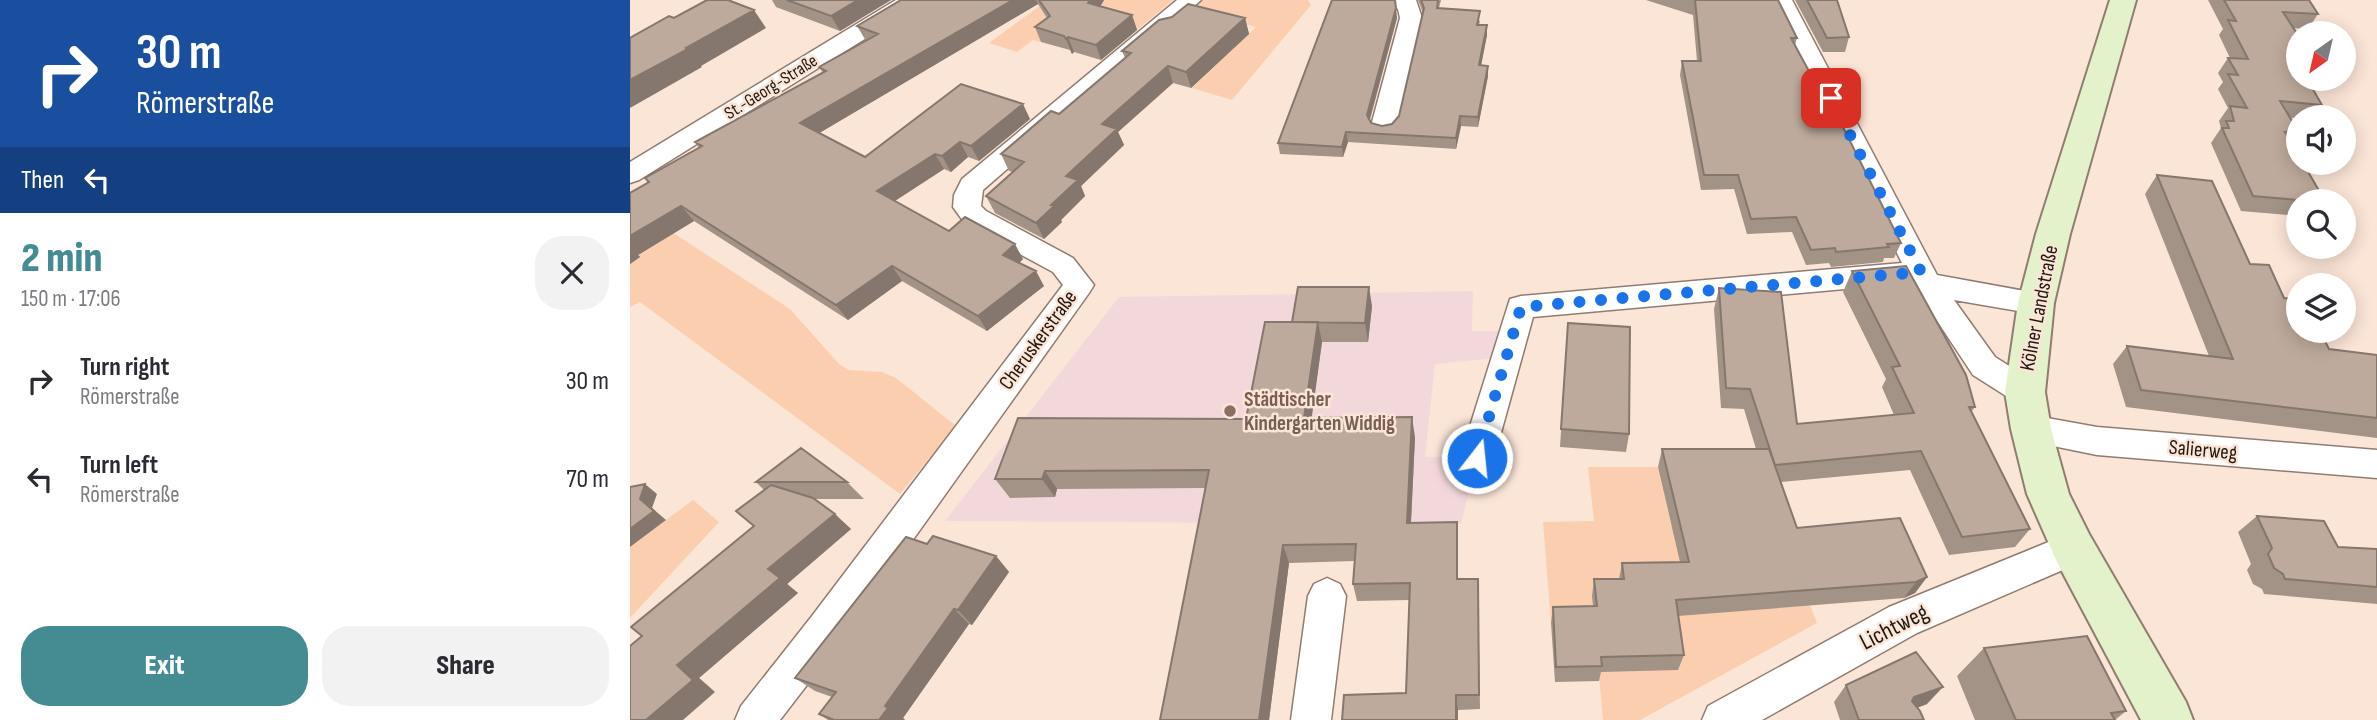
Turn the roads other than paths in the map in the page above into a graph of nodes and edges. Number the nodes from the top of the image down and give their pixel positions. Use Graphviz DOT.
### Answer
graph roads {
  1 [pos="911,0"];
  2 [pos="1190,0"];
  3 [pos="1396,0"];
  4 [pos="1781,0"];
  5 [pos="2123,0"];
  6 [pos="1384,126"];
  7 [pos="630,174"];
  8 [pos="1924,278"];
  9 [pos="2036,303"];
  10 [pos="2028,411"];
  11 [pos="1477,458"];
  12 [pos="2377,464"];
  13 [pos="2073,548"];
  14 [pos="1327,596"];
  15 [pos="754,720"];
  16 [pos="1311,720"];
  17 [pos="1722,720"];
  18 [pos="2168,720"];
  1 -- 7 [label="street, St.-Georg-Straße"];
  2 -- 15 [label="street, Cheruskerstraße"];
  3 -- 6 [label="street"];
  4 -- 8 [label="street"];
  5 -- 9 [label="main road, Kölner Landstraße"];
  8 -- 9 [label="street"];
  8 -- 10 [label="street"];
  8 -- 11 [label="street"];
  9 -- 10 [label="main road, Kölner Landstraße"];
  10 -- 12 [label="street, Salierweg"];
  10 -- 13 [label="main road, Kölner Landstraße"];
  13 -- 17 [label="street, Lichtweg"];
  13 -- 18 [label="main road, Kölner Landstraße"];
  14 -- 16 [label="street"];
}
